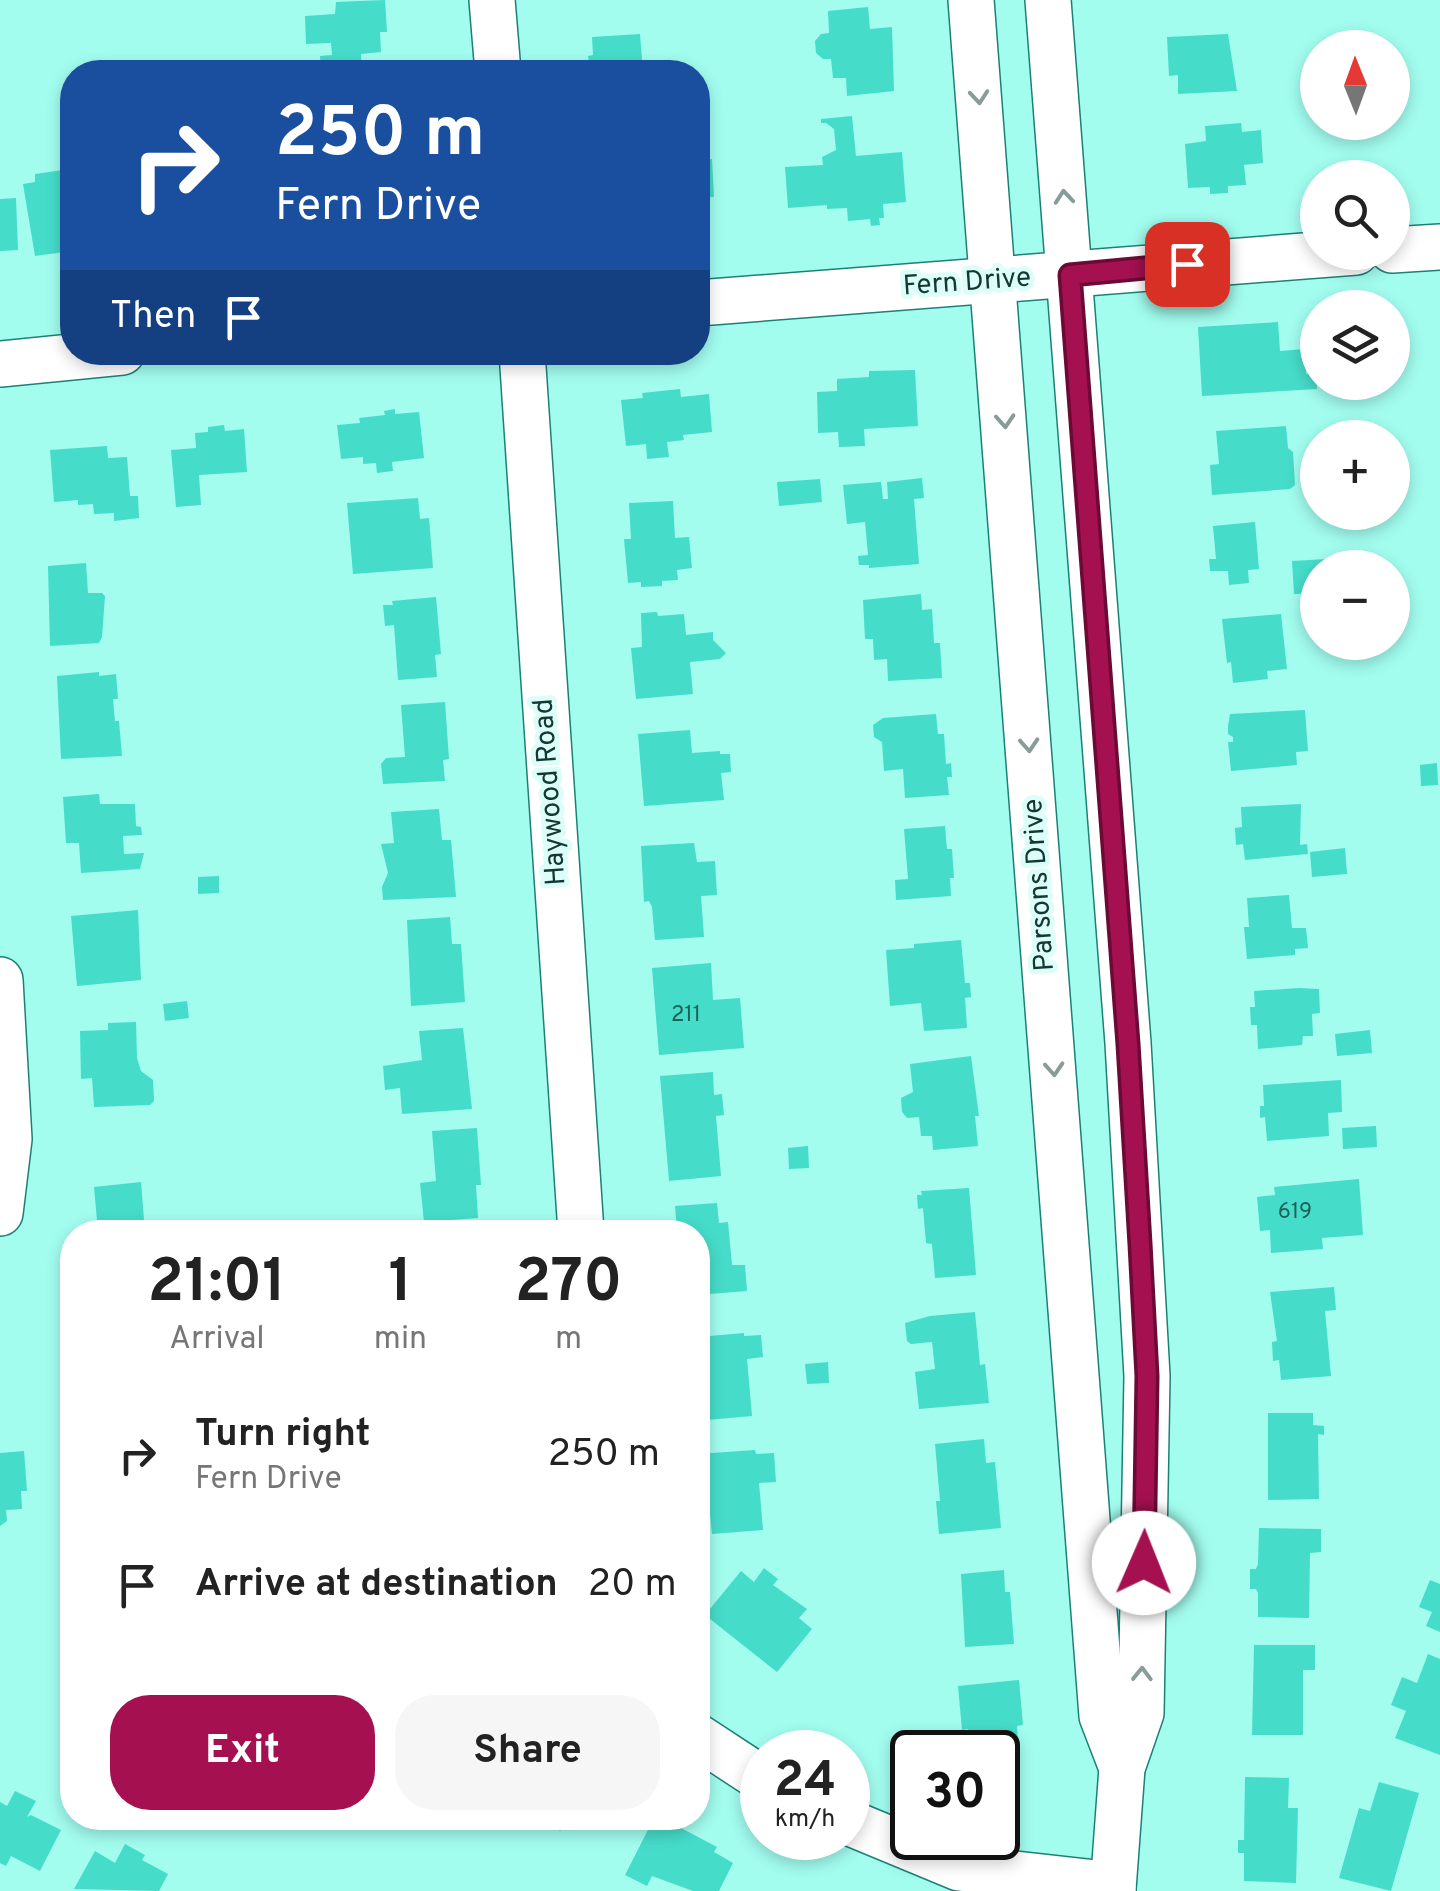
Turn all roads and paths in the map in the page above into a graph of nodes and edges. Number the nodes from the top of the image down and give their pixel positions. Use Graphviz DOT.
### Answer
graph roads {
  1 [pos="492,0"];
  2 [pos="971,0"];
  3 [pos="1048,0"];
  4 [pos="497,60"];
  5 [pos="1440,247"];
  6 [pos="1410,249"];
  7 [pos="1300,257"];
  8 [pos="1070,275"];
  9 [pos="994,281"];
  10 [pos="710,302"];
  11 [pos="60,358"];
  12 [pos="0,364"];
  13 [pos="523,365"];
  14 [pos="0,980"];
  15 [pos="0,1213"];
  16 [pos="580,1220"];
  17 [pos="1140,1244"];
  18 [pos="1066,1253"];
  19 [pos="710,1745"];
  20 [pos="740,1765"];
  21 [pos="1122,1768"];
  22 [pos="870,1831"];
  23 [pos="1114,1890"];
  1 -- 4 [label="street"];
  2 -- 9 [label="street, Parsons Drive, one-way"];
  8 -- 3 [label="street, Parsons Drive, one-way"];
  5 -- 6 [label="street"];
  7 -- 8 [label="street, Fern Drive"];
  8 -- 9 [label="street, Fern Drive"];
  8 -- 17 [label="street, Parsons Drive"];
  9 -- 10 [label="street, Fern Drive"];
  9 -- 18 [label="street, Parsons Drive, one-way"];
  11 -- 12 [label="street"];
  13 -- 16 [label="street, Haywood Road"];
  14 -- 15 [label="street"];
  17 -- 18 [label="street"];
  21 -- 17 [label="street, Parsons Drive, one-way"];
  18 -- 21 [label="street, Parsons Drive"];
  19 -- 20 [label="street"];
  21 -- 23 [label="street, Parsons Drive"];
  22 -- 23 [label="street"];
}
